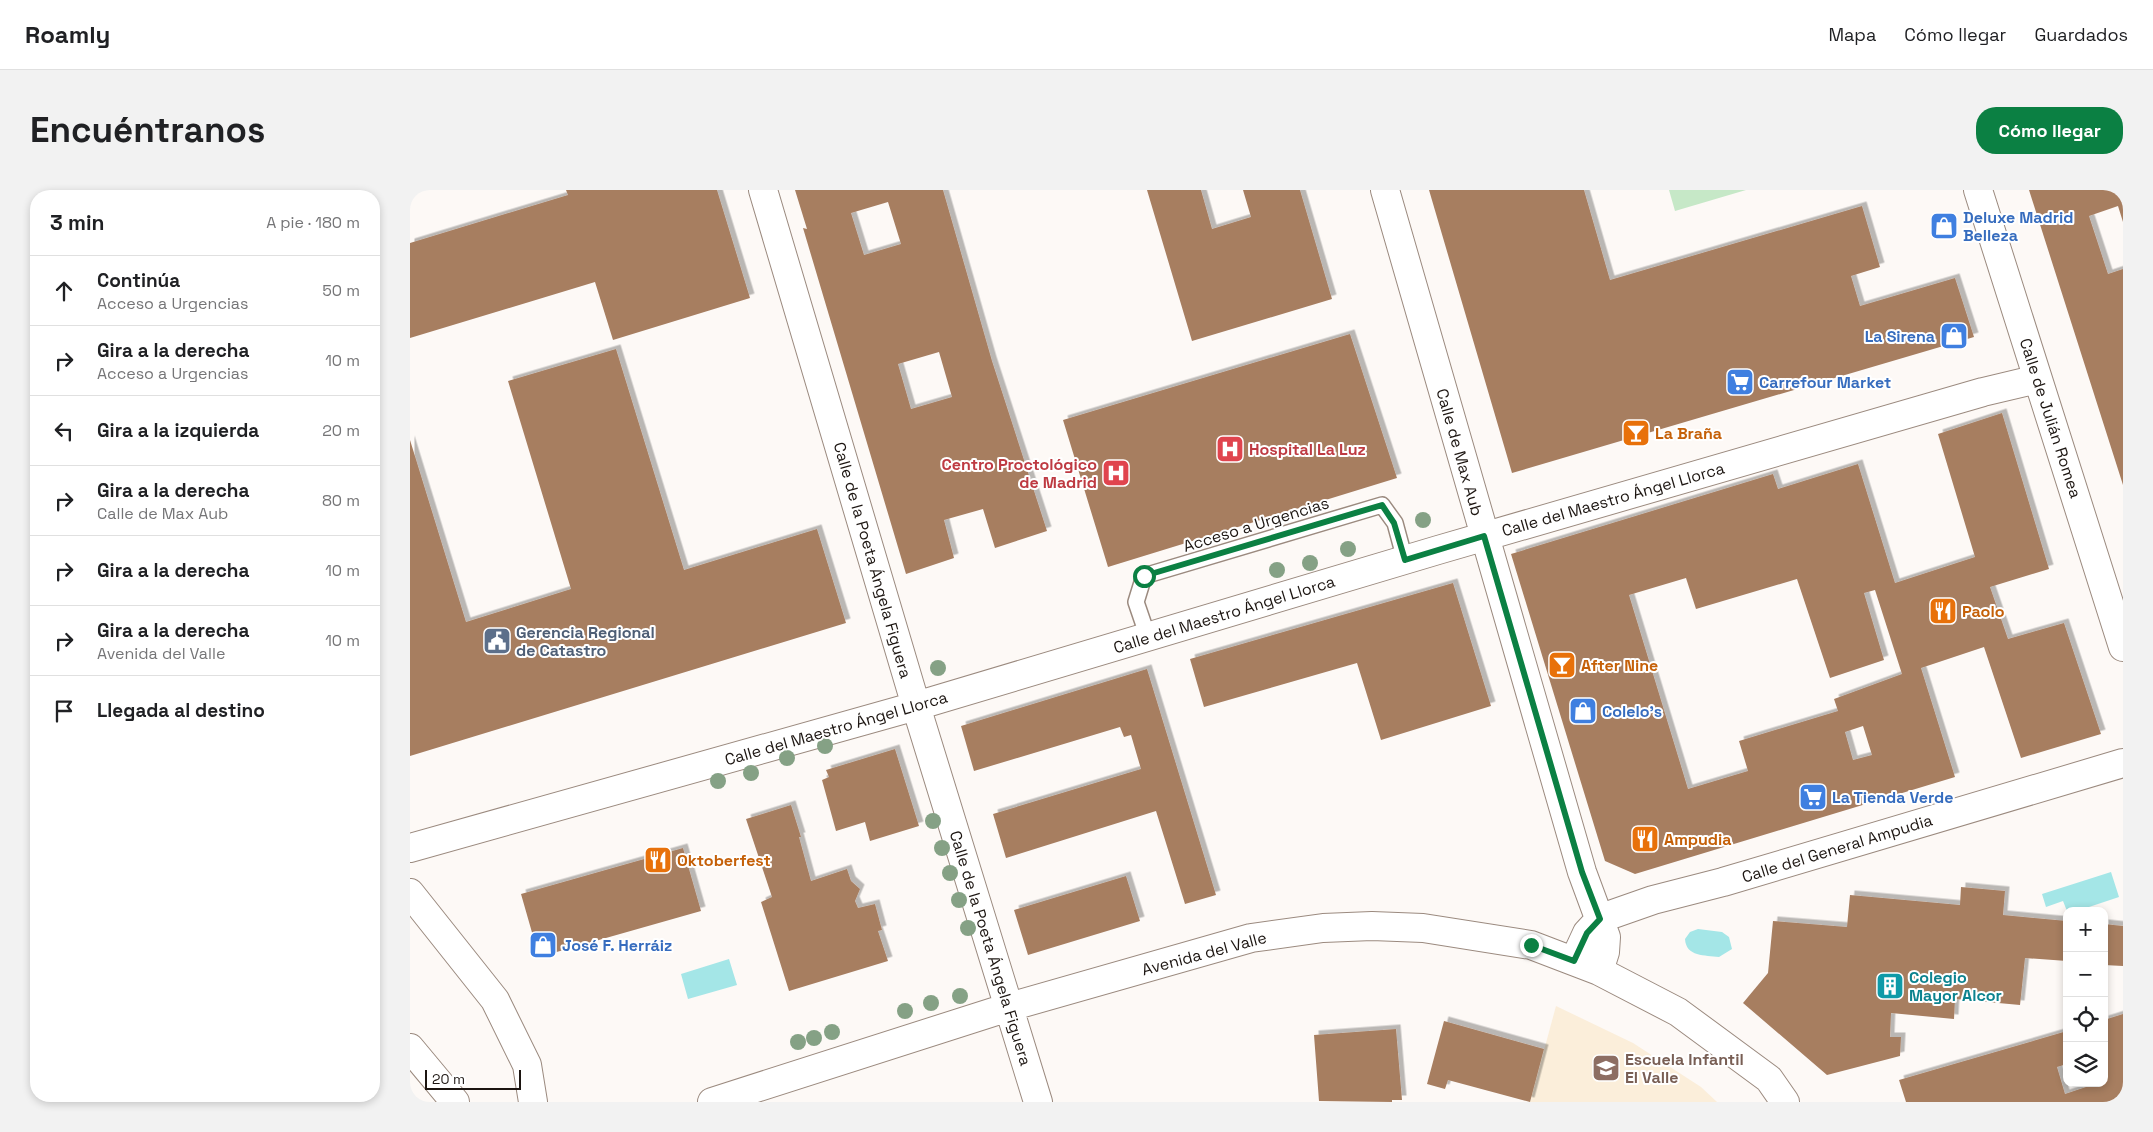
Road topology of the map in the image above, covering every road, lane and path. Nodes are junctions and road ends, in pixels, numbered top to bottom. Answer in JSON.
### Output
{"nodes":[{"id":1,"x":763,"y":190,"type":"edge"},
{"id":2,"x":1385,"y":190,"type":"edge"},
{"id":3,"x":1978,"y":190,"type":"edge"},
{"id":4,"x":2038,"y":379,"type":"junction"},
{"id":5,"x":1484,"y":536,"type":"junction"},
{"id":6,"x":1405,"y":560,"type":"junction"},
{"id":7,"x":1148,"y":636,"type":"junction"},
{"id":8,"x":2123,"y":647,"type":"edge"},
{"id":9,"x":916,"y":706,"type":"junction"},
{"id":10,"x":2123,"y":763,"type":"edge"},
{"id":11,"x":410,"y":848,"type":"edge"},
{"id":12,"x":410,"y":893,"type":"edge"},
{"id":13,"x":1600,"y":919,"type":"junction"},
{"id":14,"x":1574,"y":961,"type":"junction"},
{"id":15,"x":1599,"y":971,"type":"junction"},
{"id":16,"x":1009,"y":1007,"type":"junction"},
{"id":17,"x":410,"y":1048,"type":"edge"},
{"id":18,"x":455,"y":1102,"type":"edge"},
{"id":19,"x":533,"y":1102,"type":"edge"},
{"id":20,"x":712,"y":1102,"type":"edge"},
{"id":21,"x":1038,"y":1102,"type":"edge"},
{"id":22,"x":1785,"y":1102,"type":"edge"}],
"edges":[{"from":1,"to":9,"type":"street","name":"Calle de la Poeta Ángela Figuera"},
{"from":2,"to":5,"type":"street","name":"Calle de Max Aub"},
{"from":3,"to":4,"type":"street","name":"Calle de Julián Romea"},
{"from":4,"to":5,"type":"street","name":"Calle del Maestro Ángel Llorca"},
{"from":4,"to":8,"type":"street","name":"Calle de Julián Romea"},
{"from":5,"to":6,"type":"street","name":"Calle del Maestro Ángel Llorca"},
{"from":5,"to":13,"type":"street","name":"Calle de Max Aub"},
{"from":6,"to":7,"type":"street","name":"Calle del Maestro Ángel Llorca"},
{"from":6,"to":7,"type":"lane","name":"Acceso a Urgencias"},
{"from":7,"to":9,"type":"street","name":"Calle del Maestro Ángel Llorca"},
{"from":9,"to":11,"type":"street","name":"Calle del Maestro Ángel Llorca"},
{"from":9,"to":16,"type":"street","name":"Calle de la Poeta Ángela Figuera"},
{"from":10,"to":13,"type":"street","name":"Calle del General Ampudia"},
{"from":12,"to":19,"type":"street"},
{"from":13,"to":14,"type":"street"},
{"from":13,"to":15,"type":"street","name":"Calle de Max Aub"},
{"from":14,"to":15,"type":"street","name":"Avenida del Valle"},
{"from":14,"to":16,"type":"street","name":"Avenida del Valle"},
{"from":15,"to":22,"type":"street","name":"Avenida del Valle"},
{"from":16,"to":20,"type":"street","name":"Avenida del Valle"},
{"from":16,"to":21,"type":"street","name":"Calle de la Poeta Ángela Figuera"},
{"from":17,"to":18,"type":"street"}]}
